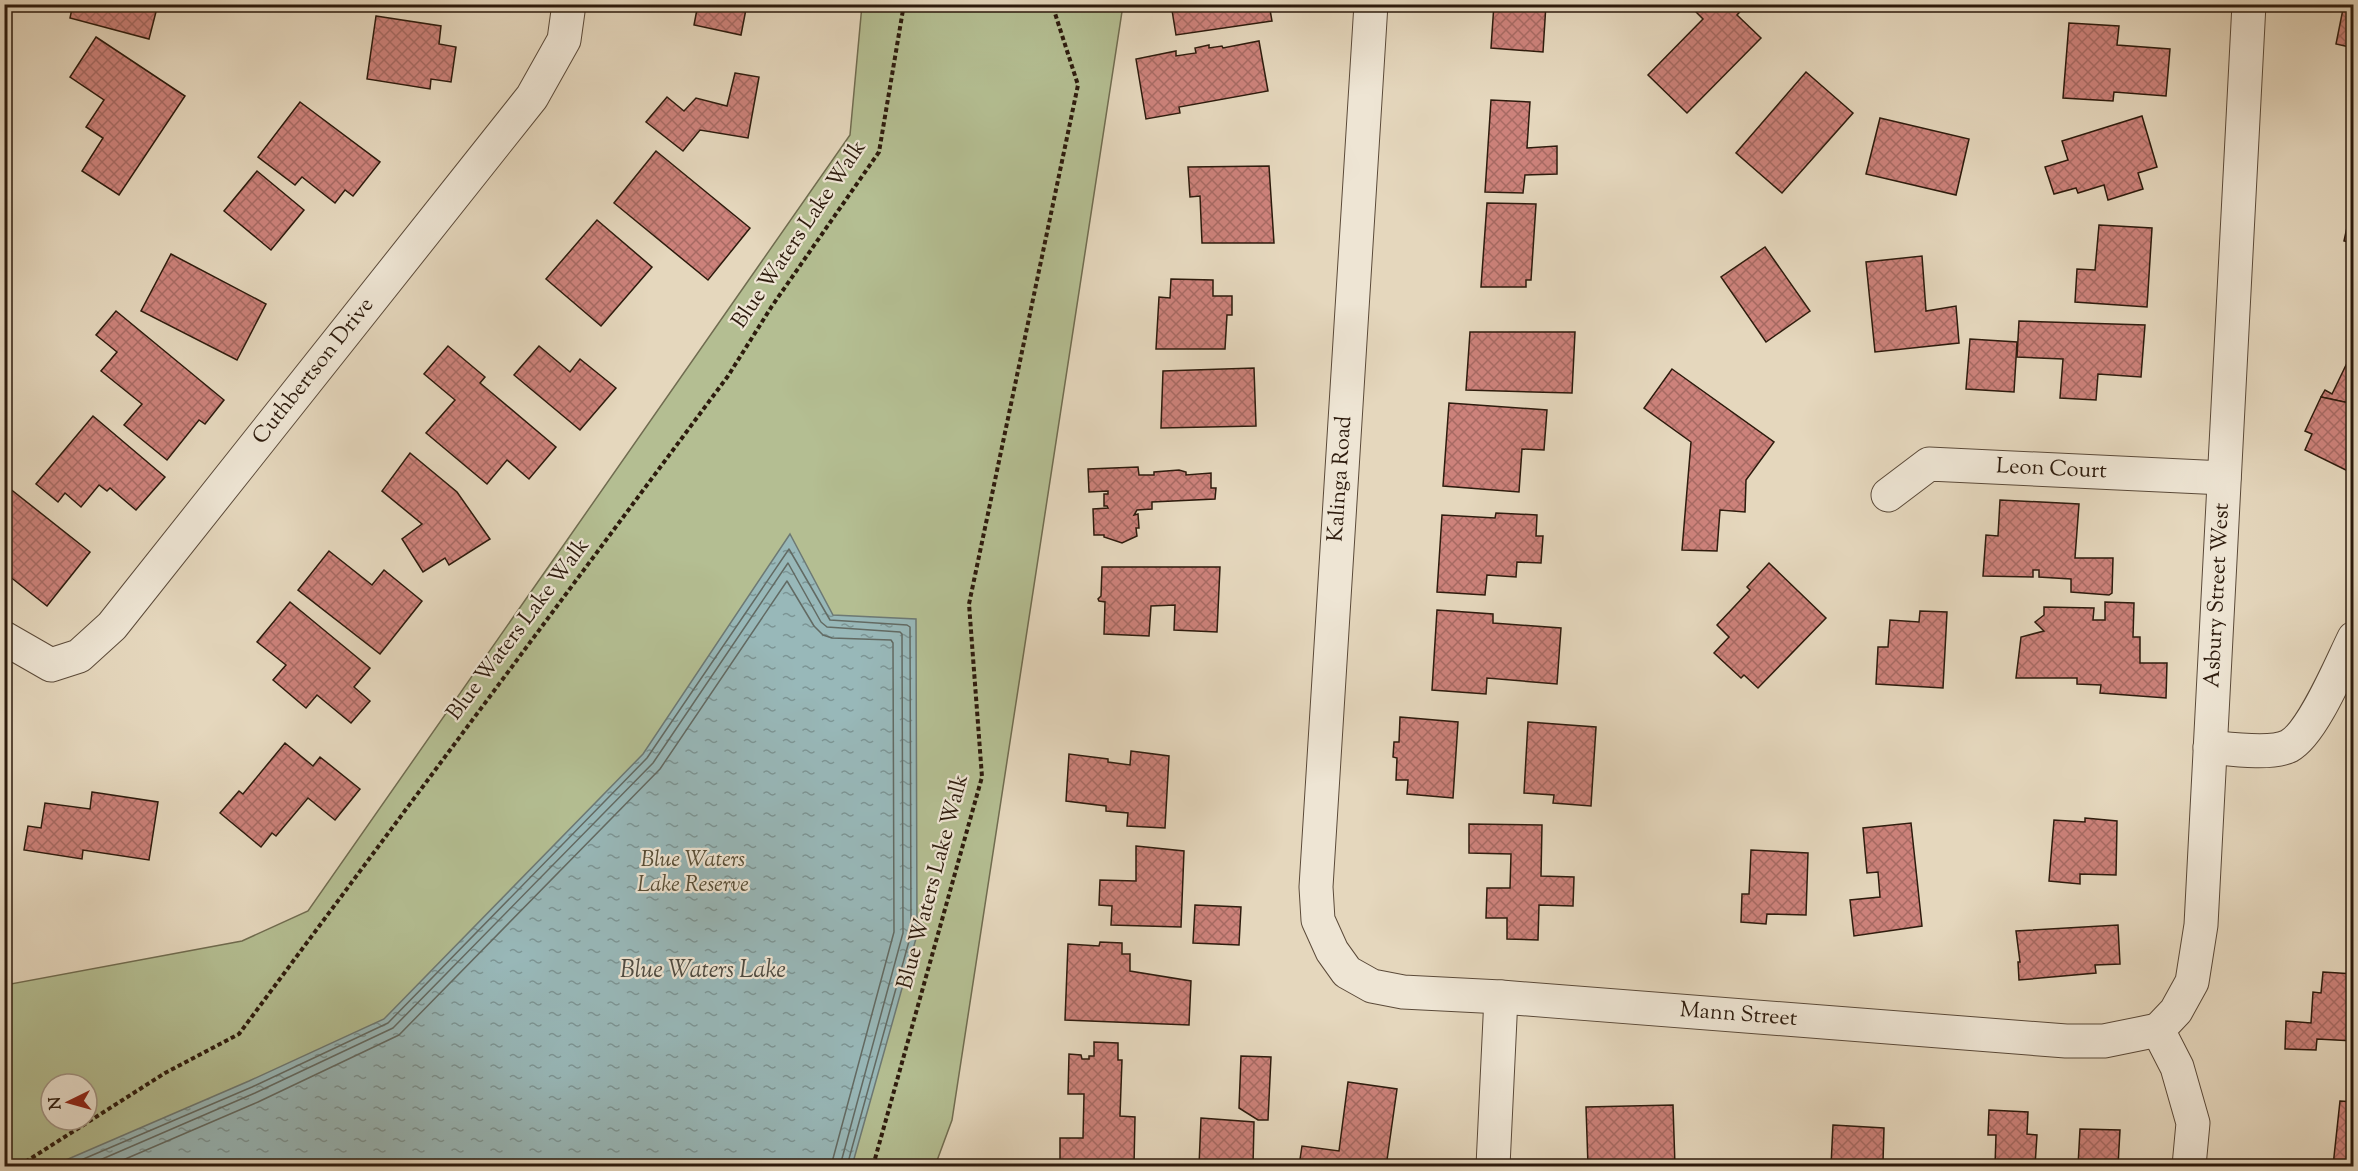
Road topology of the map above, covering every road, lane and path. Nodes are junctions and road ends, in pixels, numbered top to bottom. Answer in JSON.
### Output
{"nodes":[{"id":1,"x":569,"y":4,"type":"edge"},
{"id":2,"x":904,"y":4,"type":"edge"},
{"id":3,"x":1052,"y":4,"type":"edge"},
{"id":4,"x":1371,"y":4,"type":"edge"},
{"id":5,"x":2248,"y":4,"type":"edge"},
{"id":6,"x":2224,"y":478,"type":"junction"},
{"id":7,"x":1888,"y":495,"type":"dead end"},
{"id":8,"x":4,"y":638,"type":"edge"},
{"id":9,"x":2354,"y":638,"type":"edge"},
{"id":10,"x":2210,"y":747,"type":"junction"},
{"id":11,"x":1332,"y":951,"type":"joint"},
{"id":12,"x":1501,"y":997,"type":"junction"},
{"id":13,"x":2158,"y":1030,"type":"junction"},
{"id":14,"x":19,"y":1167,"type":"edge"},
{"id":15,"x":873,"y":1167,"type":"edge"},
{"id":16,"x":1493,"y":1167,"type":"edge"},
{"id":17,"x":2189,"y":1167,"type":"edge"}],
"edges":[{"from":1,"to":8,"type":"street","name":"Cuthbertson Drive"},
{"from":2,"to":14,"type":"path","name":"Blue Waters Lake Walk"},
{"from":3,"to":15,"type":"path","name":"Blue Waters Lake Walk"},
{"from":4,"to":11,"type":"street","name":"Kalinga Road"},
{"from":5,"to":6,"type":"street","name":"Asbury Street West"},
{"from":6,"to":7,"type":"street","name":"Leon Court"},
{"from":6,"to":10,"type":"street","name":"Asbury Street West"},
{"from":9,"to":10,"type":"street"},
{"from":10,"to":13,"type":"street","name":"Asbury Street West"},
{"from":11,"to":12,"type":"street","name":"Mann Street"},
{"from":12,"to":13,"type":"street","name":"Mann Street"},
{"from":12,"to":16,"type":"street"},
{"from":13,"to":17,"type":"street"}]}
